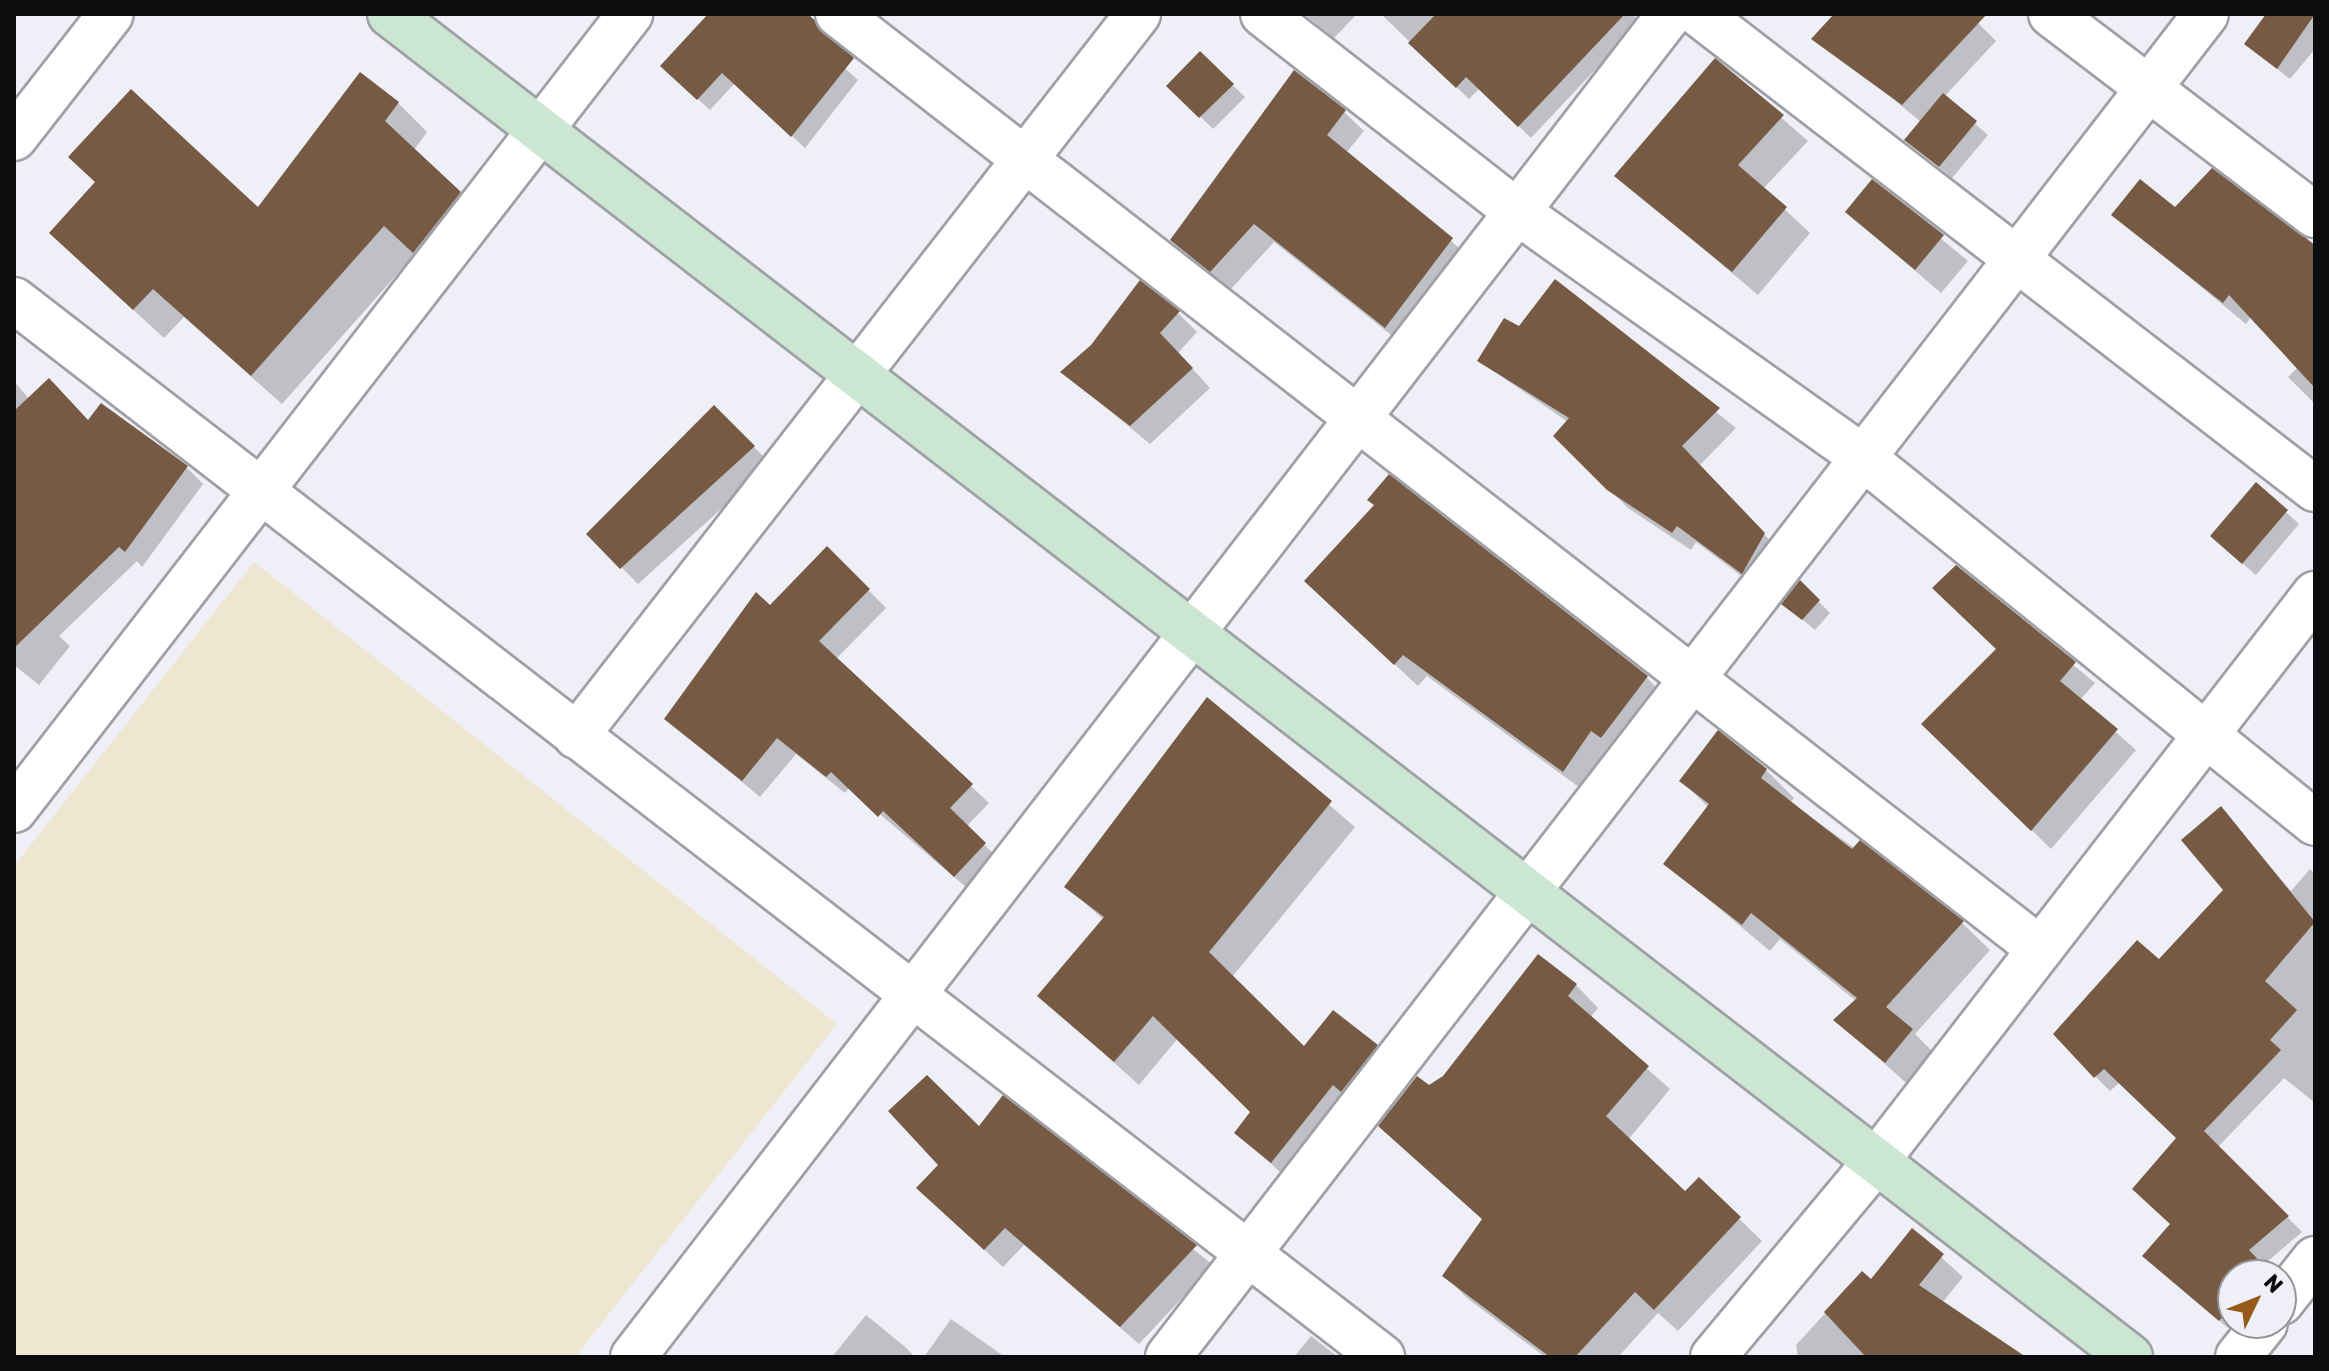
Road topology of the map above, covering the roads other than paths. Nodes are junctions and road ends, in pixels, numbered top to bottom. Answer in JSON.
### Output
{"nodes":[{"id":1,"x":111,"y":14,"type":"edge"},
{"id":2,"x":390,"y":14,"type":"edge"},
{"id":3,"x":630,"y":14,"type":"edge"},
{"id":4,"x":838,"y":14,"type":"edge"},
{"id":5,"x":1138,"y":14,"type":"edge"},
{"id":6,"x":1263,"y":14,"type":"edge"},
{"id":7,"x":1670,"y":14,"type":"edge"},
{"id":8,"x":1699,"y":14,"type":"edge"},
{"id":9,"x":2051,"y":14,"type":"edge"},
{"id":10,"x":2206,"y":14,"type":"edge"},
{"id":11,"x":2148,"y":89,"type":"junction"},
{"id":12,"x":540,"y":130,"type":"junction"},
{"id":13,"x":14,"y":138,"type":"edge"},
{"id":14,"x":1024,"y":158,"type":"junction"},
{"id":15,"x":1519,"y":213,"type":"junction"},
{"id":16,"x":2315,"y":215,"type":"edge"},
{"id":17,"x":2017,"y":262,"type":"junction"},
{"id":18,"x":14,"y":300,"type":"edge"},
{"id":19,"x":857,"y":374,"type":"junction"},
{"id":20,"x":1357,"y":417,"type":"junction"},
{"id":21,"x":1866,"y":460,"type":"junction"},
{"id":22,"x":2315,"y":489,"type":"edge"},
{"id":23,"x":261,"y":492,"type":"junction"},
{"id":24,"x":2315,"y":594,"type":"edge"},
{"id":25,"x":1191,"y":631,"type":"junction"},
{"id":26,"x":1692,"y":679,"type":"junction"},
{"id":27,"x":2204,"y":735,"type":"junction"},
{"id":28,"x":576,"y":736,"type":"junction"},
{"id":29,"x":14,"y":810,"type":"edge"},
{"id":30,"x":2315,"y":823,"type":"edge"},
{"id":31,"x":1527,"y":892,"type":"junction"},
{"id":32,"x":2040,"y":949,"type":"junction"},
{"id":33,"x":909,"y":995,"type":"junction"},
{"id":34,"x":1874,"y":1164,"type":"junction"},
{"id":35,"x":1245,"y":1257,"type":"junction"},
{"id":36,"x":2315,"y":1259,"type":"edge"},
{"id":37,"x":2297,"y":1282,"type":"edge"},
{"id":38,"x":2252,"y":1339,"type":"edge"},
{"id":39,"x":633,"y":1357,"type":"edge"},
{"id":40,"x":1168,"y":1357,"type":"edge"},
{"id":41,"x":1382,"y":1357,"type":"edge"},
{"id":42,"x":1713,"y":1357,"type":"edge"},
{"id":43,"x":2130,"y":1357,"type":"edge"},
{"id":44,"x":2238,"y":1357,"type":"edge"}],
"edges":[{"from":1,"to":13,"type":"street"},
{"from":2,"to":12,"type":"street"},
{"from":3,"to":12,"type":"street"},
{"from":4,"to":14,"type":"street"},
{"from":5,"to":14,"type":"street"},
{"from":6,"to":15,"type":"street"},
{"from":7,"to":15,"type":"street"},
{"from":8,"to":17,"type":"street"},
{"from":9,"to":11,"type":"street"},
{"from":10,"to":11,"type":"street"},
{"from":11,"to":16,"type":"street"},
{"from":11,"to":17,"type":"street"},
{"from":12,"to":19,"type":"street"},
{"from":12,"to":23,"type":"street"},
{"from":14,"to":19,"type":"street"},
{"from":14,"to":20,"type":"street"},
{"from":15,"to":20,"type":"street"},
{"from":15,"to":21,"type":"street"},
{"from":17,"to":21,"type":"street"},
{"from":17,"to":22,"type":"street"},
{"from":18,"to":23,"type":"street"},
{"from":19,"to":25,"type":"street"},
{"from":19,"to":28,"type":"street"},
{"from":20,"to":25,"type":"street"},
{"from":20,"to":26,"type":"street"},
{"from":21,"to":26,"type":"street"},
{"from":21,"to":27,"type":"street"},
{"from":23,"to":28,"type":"street"},
{"from":23,"to":29,"type":"street"},
{"from":24,"to":27,"type":"street"},
{"from":25,"to":31,"type":"street"},
{"from":25,"to":33,"type":"street"},
{"from":26,"to":31,"type":"street"},
{"from":26,"to":32,"type":"street"},
{"from":27,"to":30,"type":"street"},
{"from":27,"to":32,"type":"street"},
{"from":28,"to":33,"type":"street"},
{"from":31,"to":34,"type":"street"},
{"from":31,"to":35,"type":"street"},
{"from":32,"to":34,"type":"street"},
{"from":33,"to":35,"type":"street"},
{"from":33,"to":39,"type":"street"},
{"from":34,"to":42,"type":"street"},
{"from":34,"to":43,"type":"street"},
{"from":35,"to":40,"type":"street"},
{"from":35,"to":41,"type":"street"},
{"from":36,"to":37,"type":"street"},
{"from":38,"to":44,"type":"street"}]}
